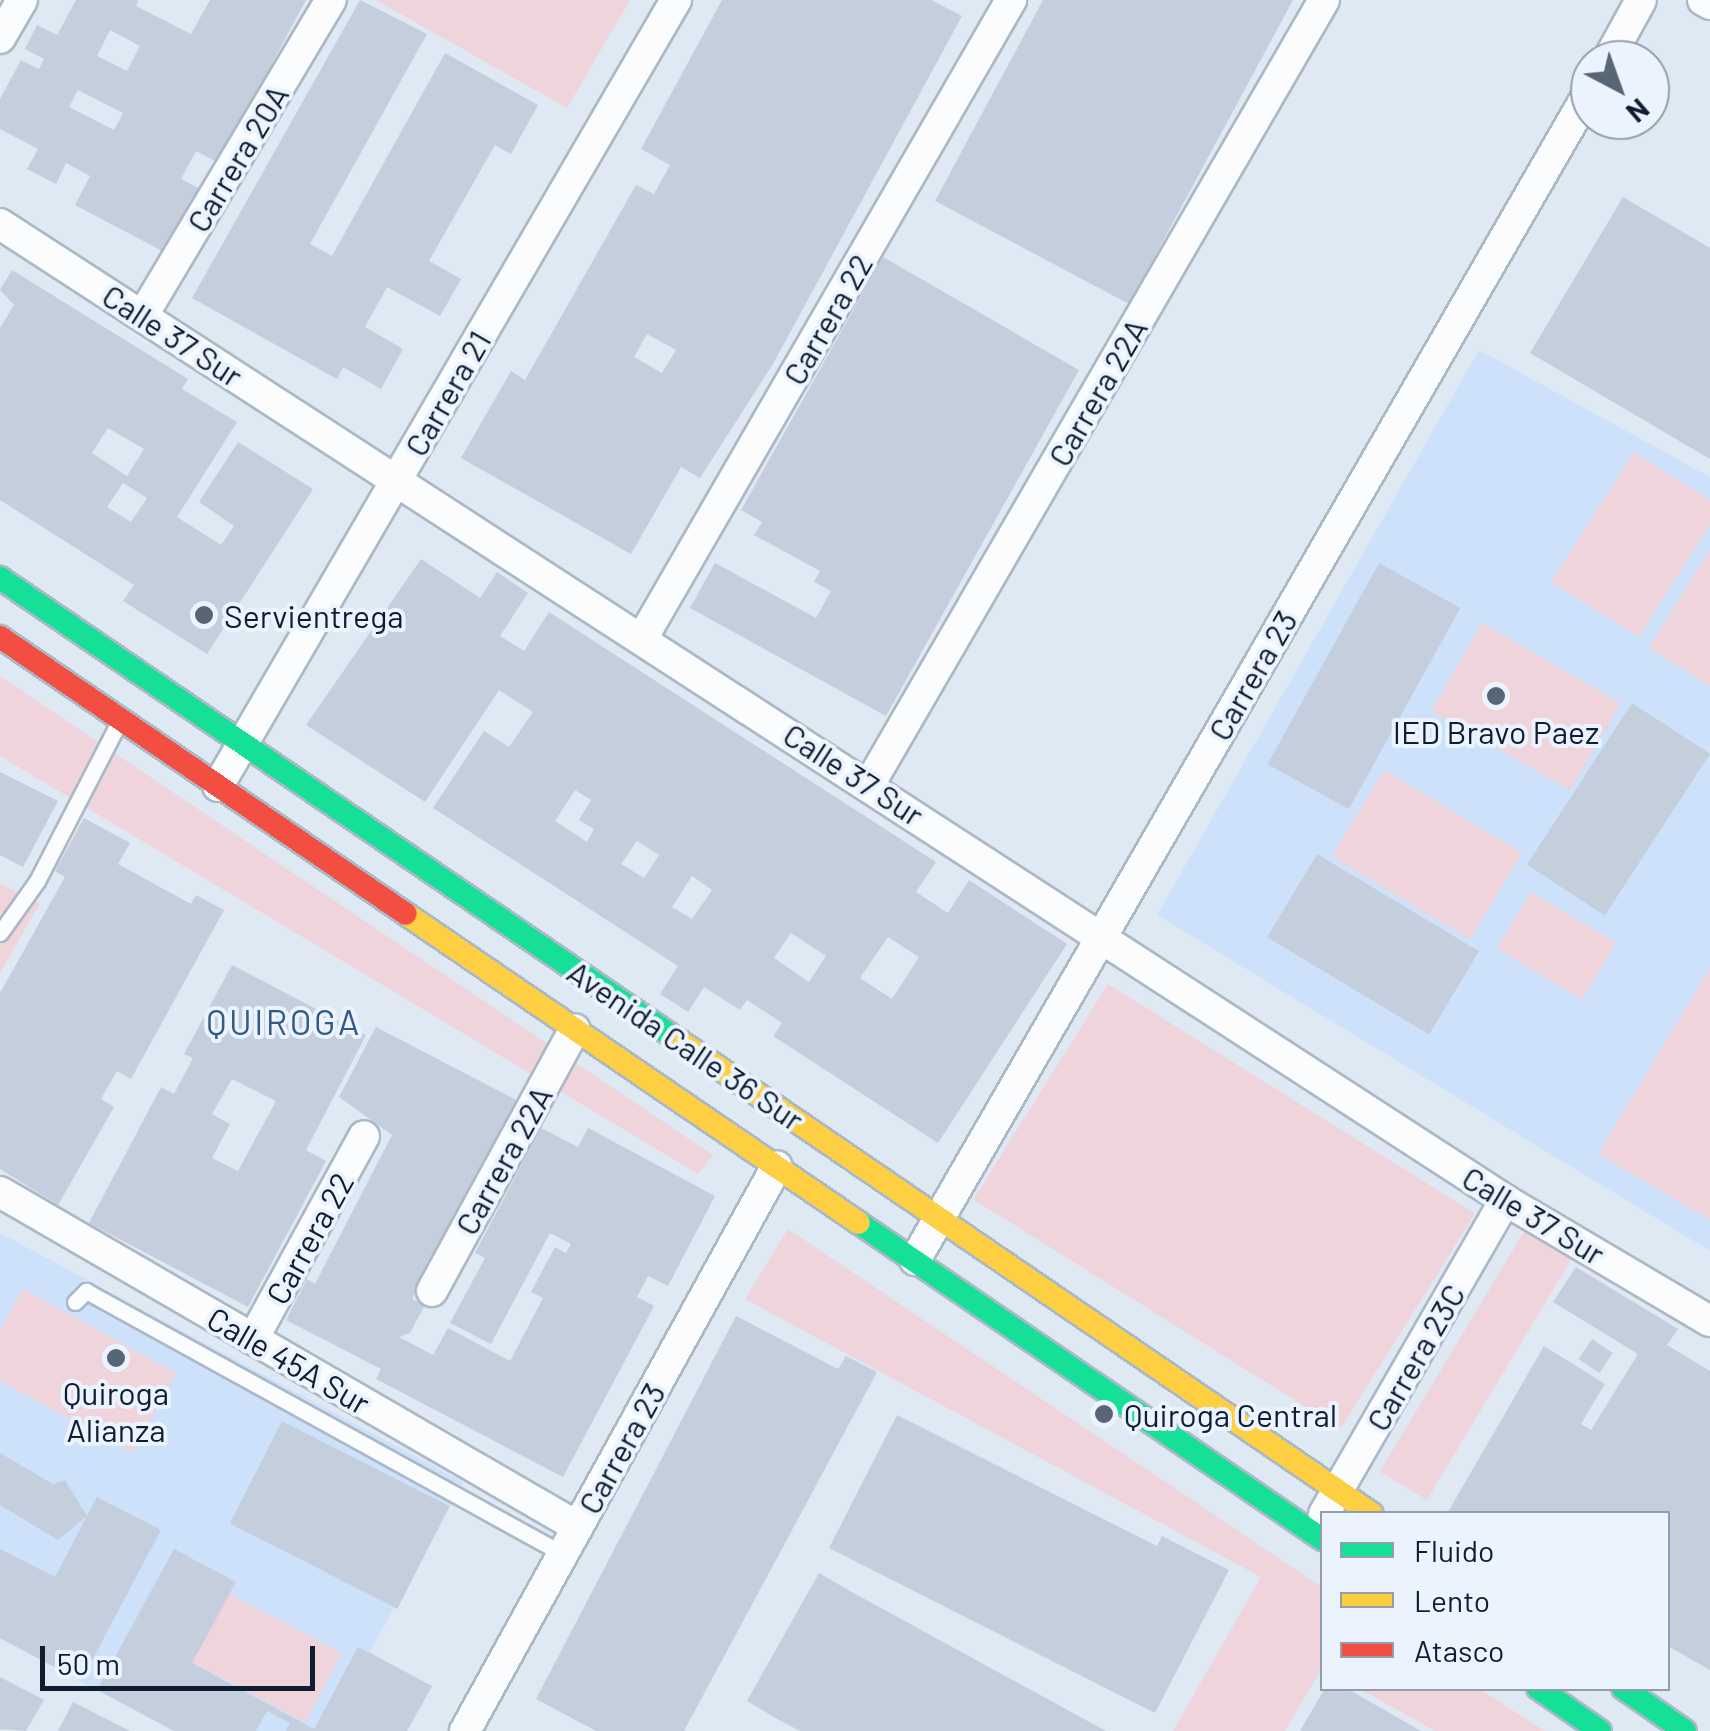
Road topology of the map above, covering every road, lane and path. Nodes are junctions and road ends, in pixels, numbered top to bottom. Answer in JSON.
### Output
{"nodes":[{"id":1,"x":22,"y":0,"type":"edge"},
{"id":2,"x":330,"y":0,"type":"edge"},
{"id":3,"x":676,"y":0,"type":"edge"},
{"id":4,"x":1011,"y":0,"type":"edge"},
{"id":5,"x":1324,"y":0,"type":"edge"},
{"id":6,"x":1641,"y":0,"type":"edge"},
{"id":7,"x":1703,"y":0,"type":"edge"},
{"id":8,"x":1710,"y":4,"type":"edge"},
{"id":9,"x":0,"y":38,"type":"edge"},
{"id":10,"x":1619,"y":40,"type":"edge"},
{"id":11,"x":1570,"y":126,"type":"edge"},
{"id":12,"x":0,"y":224,"type":"edge"},
{"id":13,"x":143,"y":316,"type":"junction"},
{"id":14,"x":398,"y":478,"type":"junction"},
{"id":15,"x":0,"y":578,"type":"edge"},
{"id":16,"x":0,"y":637,"type":"edge"},
{"id":17,"x":643,"y":637,"type":"junction"},
{"id":18,"x":122,"y":716,"type":"junction"},
{"id":19,"x":243,"y":744,"type":"junction"},
{"id":20,"x":870,"y":784,"type":"junction"},
{"id":21,"x":218,"y":786,"type":"junction"},
{"id":22,"x":0,"y":933,"type":"edge"},
{"id":23,"x":1102,"y":936,"type":"junction"},
{"id":24,"x":575,"y":1029,"type":"junction"},
{"id":25,"x":364,"y":1136,"type":"dead end"},
{"id":26,"x":777,"y":1166,"type":"junction"},
{"id":27,"x":0,"y":1192,"type":"edge"},
{"id":28,"x":1504,"y":1200,"type":"junction"},
{"id":29,"x":940,"y":1217,"type":"junction"},
{"id":30,"x":915,"y":1260,"type":"junction"},
{"id":31,"x":432,"y":1290,"type":"dead end"},
{"id":32,"x":75,"y":1302,"type":"dead end"},
{"id":33,"x":1710,"y":1321,"type":"edge"},
{"id":34,"x":253,"y":1339,"type":"junction"},
{"id":35,"x":1328,"y":1511,"type":"edge"},
{"id":36,"x":1320,"y":1515,"type":"edge"},
{"id":37,"x":1320,"y":1515,"type":"edge"},
{"id":38,"x":578,"y":1527,"type":"junction"},
{"id":39,"x":563,"y":1554,"type":"junction"},
{"id":40,"x":1542,"y":1691,"type":"edge"},
{"id":41,"x":1627,"y":1691,"type":"edge"},
{"id":42,"x":465,"y":1731,"type":"edge"},
{"id":43,"x":1600,"y":1731,"type":"edge"},
{"id":44,"x":1684,"y":1731,"type":"edge"}],
"edges":[{"from":1,"to":9,"type":"street"},
{"from":2,"to":13,"type":"street","name":"Carrera 20A"},
{"from":3,"to":14,"type":"street","name":"Carrera 21"},
{"from":4,"to":17,"type":"street","name":"Carrera 22"},
{"from":5,"to":20,"type":"street","name":"Carrera 22A"},
{"from":6,"to":10,"type":"street"},
{"from":7,"to":8,"type":"street"},
{"from":11,"to":23,"type":"street","name":"Carrera 23"},
{"from":12,"to":13,"type":"street","name":"Calle 37 Sur"},
{"from":13,"to":14,"type":"street","name":"Calle 37 Sur"},
{"from":14,"to":17,"type":"street","name":"Calle 37 Sur"},
{"from":14,"to":19,"type":"street","name":"Carrera 21"},
{"from":15,"to":19,"type":"main road","name":"Avenida Calle 36 Sur"},
{"from":16,"to":18,"type":"main road","name":"Avenida Calle 36 Sur"},
{"from":17,"to":20,"type":"street","name":"Calle 37 Sur"},
{"from":18,"to":21,"type":"main road","name":"Avenida Calle 36 Sur"},
{"from":18,"to":22,"type":"lane"},
{"from":19,"to":21,"type":"street","name":"Carrera 21"},
{"from":19,"to":29,"type":"main road","name":"Avenida Calle 36 Sur"},
{"from":20,"to":23,"type":"street","name":"Calle 37 Sur"},
{"from":21,"to":24,"type":"main road","name":"Avenida Calle 36 Sur"},
{"from":23,"to":28,"type":"street","name":"Calle 37 Sur"},
{"from":23,"to":29,"type":"street","name":"Carrera 23"},
{"from":24,"to":26,"type":"main road","name":"Avenida Calle 36 Sur"},
{"from":24,"to":31,"type":"street","name":"Carrera 22A"},
{"from":25,"to":34,"type":"street","name":"Carrera 22"},
{"from":26,"to":30,"type":"main road","name":"Avenida Calle 36 Sur"},
{"from":26,"to":38,"type":"street","name":"Carrera 23"},
{"from":27,"to":34,"type":"street","name":"Calle 45A Sur"},
{"from":28,"to":33,"type":"street","name":"Calle 37 Sur"},
{"from":28,"to":35,"type":"street","name":"Carrera 23C"},
{"from":29,"to":30,"type":"street","name":"Carrera 23"},
{"from":29,"to":36,"type":"main road","name":"Avenida Calle 36 Sur"},
{"from":30,"to":37,"type":"main road","name":"Avenida Calle 36 Sur"},
{"from":32,"to":39,"type":"lane"},
{"from":34,"to":38,"type":"street","name":"Calle 45A Sur"},
{"from":38,"to":39,"type":"street","name":"Carrera 23"},
{"from":39,"to":42,"type":"street","name":"Carrera 23"},
{"from":40,"to":43,"type":"main road"},
{"from":41,"to":44,"type":"main road"}]}
